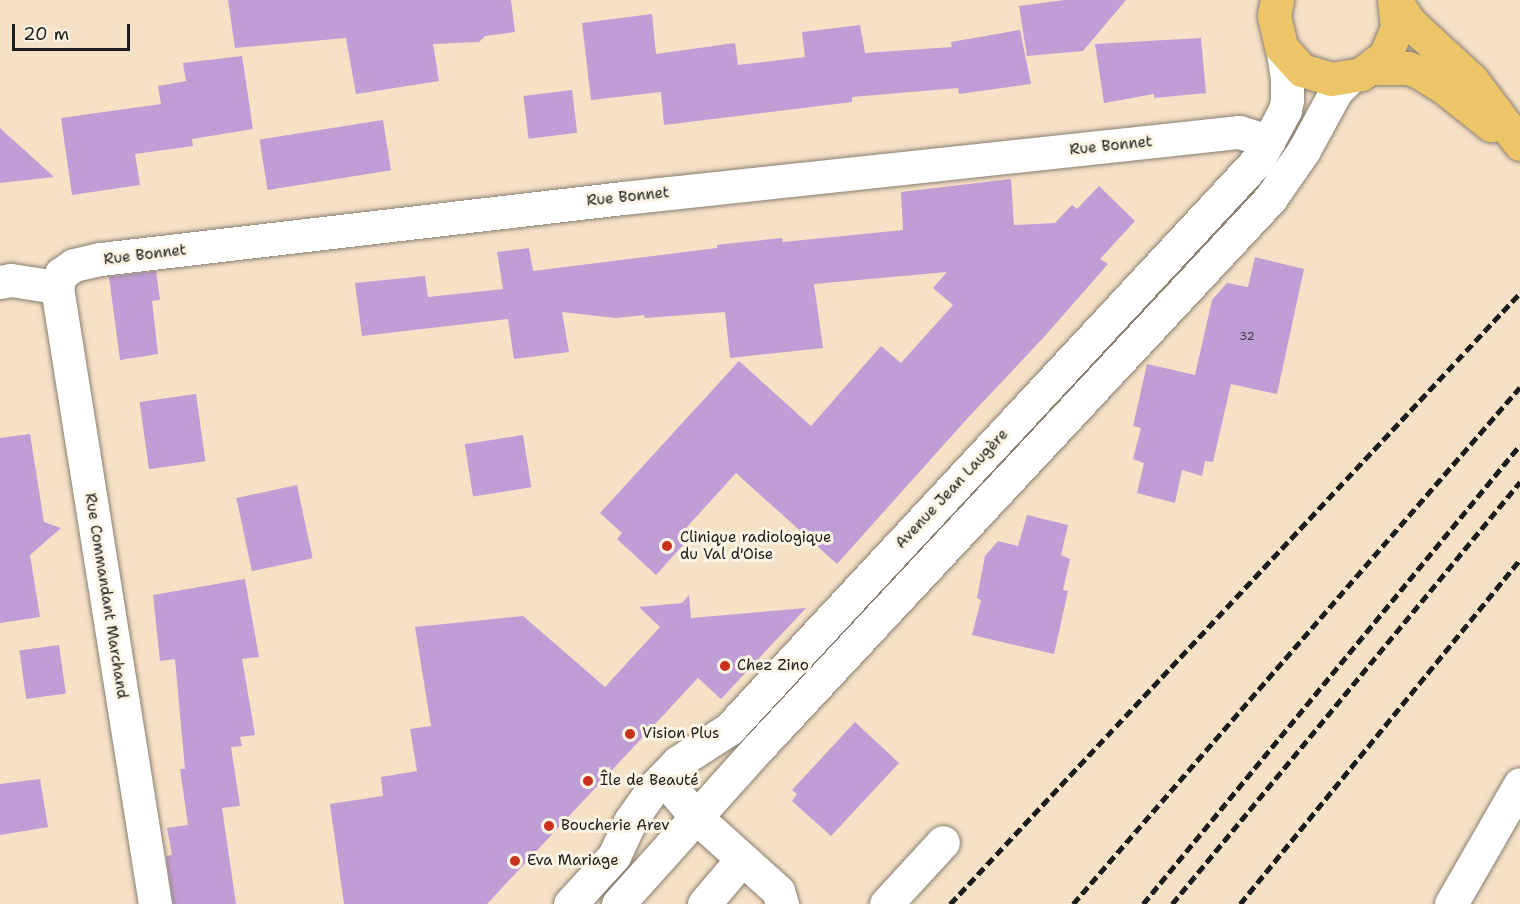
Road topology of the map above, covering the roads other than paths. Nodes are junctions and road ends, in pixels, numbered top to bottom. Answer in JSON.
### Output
{"nodes":[{"id":1,"x":1395,"y":0,"type":"edge"},
{"id":2,"x":1276,"y":17,"type":"edge"},
{"id":3,"x":1360,"y":73,"type":"junction"},
{"id":4,"x":1269,"y":141,"type":"junction"},
{"id":5,"x":1520,"y":146,"type":"edge"},
{"id":6,"x":0,"y":282,"type":"edge"},
{"id":7,"x":57,"y":287,"type":"junction"},
{"id":8,"x":663,"y":778,"type":"junction"},
{"id":9,"x":1520,"y":784,"type":"edge"},
{"id":10,"x":697,"y":818,"type":"junction"},
{"id":11,"x":943,"y":842,"type":"dead end"},
{"id":12,"x":742,"y":859,"type":"junction"},
{"id":13,"x":155,"y":904,"type":"edge"},
{"id":14,"x":570,"y":904,"type":"edge"},
{"id":15,"x":618,"y":904,"type":"edge"},
{"id":16,"x":704,"y":904,"type":"edge"},
{"id":17,"x":782,"y":904,"type":"edge"},
{"id":18,"x":886,"y":904,"type":"edge"},
{"id":19,"x":1451,"y":904,"type":"edge"}],
"edges":[{"from":1,"to":3,"type":"main road"},
{"from":1,"to":5,"type":"main road"},
{"from":2,"to":3,"type":"main road"},
{"from":2,"to":4,"type":"street","name":"Avenue Jean Laugère"},
{"from":3,"to":5,"type":"main road"},
{"from":3,"to":10,"type":"street"},
{"from":4,"to":7,"type":"street","name":"Rue Bonnet"},
{"from":4,"to":8,"type":"street","name":"Avenue Jean Laugère"},
{"from":6,"to":7,"type":"street"},
{"from":7,"to":13,"type":"street","name":"Rue Commandant Marchand"},
{"from":8,"to":10,"type":"street"},
{"from":8,"to":14,"type":"street","name":"Avenue Jean Laugère"},
{"from":9,"to":19,"type":"street"},
{"from":10,"to":12,"type":"street"},
{"from":10,"to":15,"type":"street"},
{"from":11,"to":18,"type":"street"},
{"from":12,"to":16,"type":"street"},
{"from":12,"to":17,"type":"street"}]}
